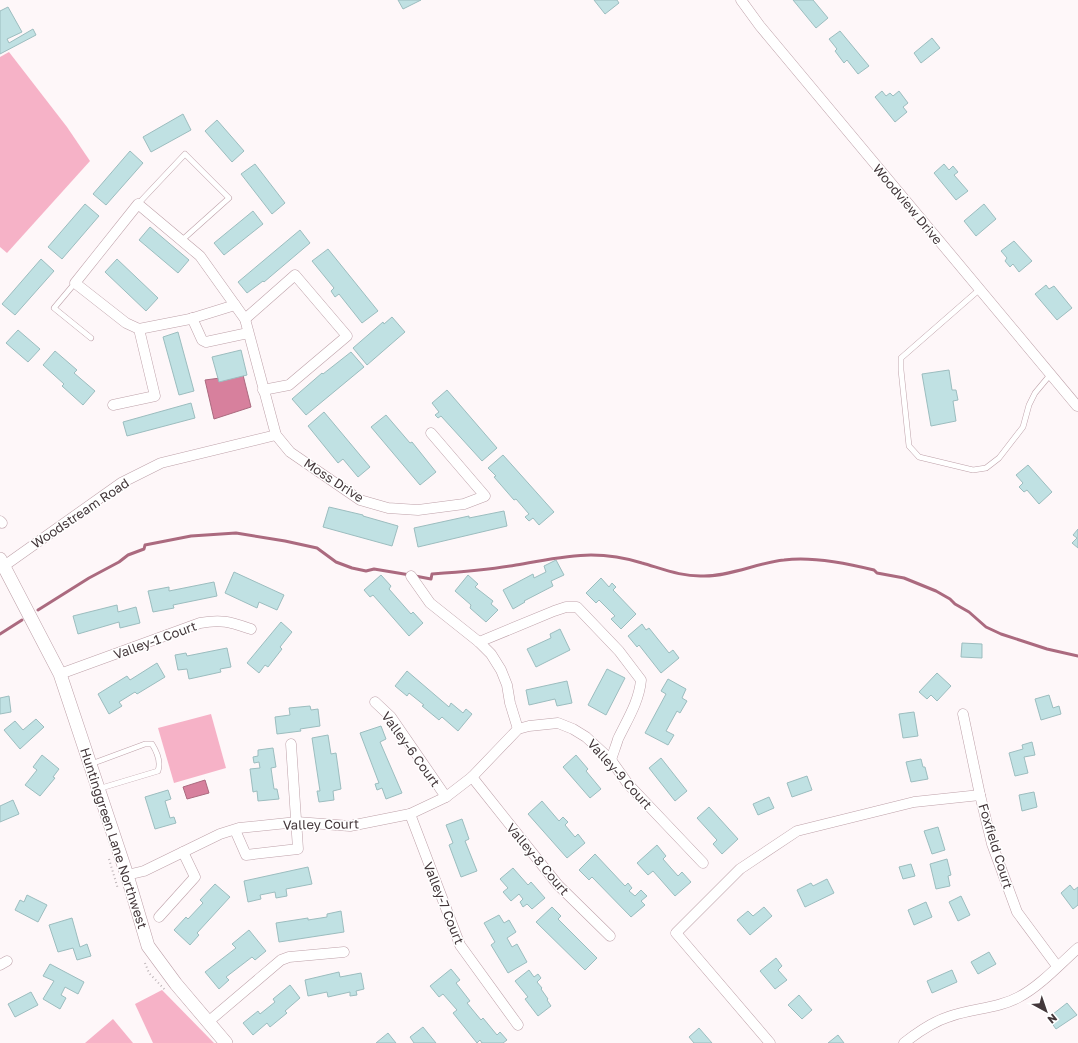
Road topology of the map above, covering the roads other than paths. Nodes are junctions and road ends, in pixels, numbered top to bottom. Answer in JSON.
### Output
{"nodes":[{"id":1,"x":741,"y":0,"type":"edge"},
{"id":2,"x":138,"y":204,"type":"junction"},
{"id":3,"x":181,"y":241,"type":"junction"},
{"id":4,"x":75,"y":283,"type":"junction"},
{"id":5,"x":980,"y":290,"type":"junction"},
{"id":6,"x":235,"y":305,"type":"junction"},
{"id":7,"x":192,"y":318,"type":"junction"},
{"id":8,"x":245,"y":319,"type":"junction"},
{"id":9,"x":139,"y":329,"type":"junction"},
{"id":10,"x":248,"y":333,"type":"junction"},
{"id":11,"x":91,"y":338,"type":"dead end"},
{"id":12,"x":1050,"y":375,"type":"junction"},
{"id":13,"x":263,"y":390,"type":"junction"},
{"id":14,"x":113,"y":405,"type":"dead end"},
{"id":15,"x":1078,"y":407,"type":"edge"},
{"id":16,"x":430,"y":433,"type":"dead end"},
{"id":17,"x":276,"y":435,"type":"junction"},
{"id":18,"x":2,"y":562,"type":"edge"},
{"id":19,"x":411,"y":576,"type":"dead end"},
{"id":20,"x":251,"y":629,"type":"dead end"},
{"id":21,"x":480,"y":642,"type":"junction"},
{"id":22,"x":60,"y":674,"type":"junction"},
{"id":23,"x":375,"y":702,"type":"dead end"},
{"id":24,"x":963,"y":714,"type":"dead end"},
{"id":25,"x":518,"y":730,"type":"junction"},
{"id":26,"x":291,"y":744,"type":"dead end"},
{"id":27,"x":611,"y":760,"type":"junction"},
{"id":28,"x":90,"y":764,"type":"junction"},
{"id":29,"x":472,"y":777,"type":"junction"},
{"id":30,"x":98,"y":789,"type":"junction"},
{"id":31,"x":980,"y":795,"type":"junction"},
{"id":32,"x":446,"y":797,"type":"junction"},
{"id":33,"x":410,"y":814,"type":"junction"},
{"id":34,"x":297,"y":822,"type":"junction"},
{"id":35,"x":235,"y":830,"type":"junction"},
{"id":36,"x":183,"y":852,"type":"junction"},
{"id":37,"x":703,"y":863,"type":"dead end"},
{"id":38,"x":127,"y":875,"type":"junction"},
{"id":39,"x":159,"y":917,"type":"dead end"},
{"id":40,"x":610,"y":936,"type":"dead end"},
{"id":41,"x":1078,"y":948,"type":"edge"},
{"id":42,"x":344,"y":952,"type":"dead end"},
{"id":43,"x":1057,"y":966,"type":"junction"},
{"id":44,"x":208,"y":1022,"type":"junction"},
{"id":45,"x":518,"y":1025,"type":"dead end"},
{"id":46,"x":226,"y":1043,"type":"edge"},
{"id":47,"x":770,"y":1043,"type":"edge"},
{"id":48,"x":904,"y":1043,"type":"edge"}],
"edges":[{"from":1,"to":5,"type":"street","name":"Woodview Drive"},
{"from":2,"to":3,"type":"street"},
{"from":2,"to":3,"type":"lane"},
{"from":2,"to":4,"type":"street"},
{"from":3,"to":6,"type":"street"},
{"from":4,"to":9,"type":"street"},
{"from":4,"to":11,"type":"lane"},
{"from":5,"to":12,"type":"street","name":"Woodview Drive"},
{"from":5,"to":12,"type":"lane"},
{"from":6,"to":7,"type":"street"},
{"from":6,"to":8,"type":"street"},
{"from":7,"to":9,"type":"street"},
{"from":7,"to":10,"type":"street"},
{"from":8,"to":10,"type":"street"},
{"from":8,"to":13,"type":"street"},
{"from":9,"to":14,"type":"street"},
{"from":10,"to":13,"type":"street"},
{"from":12,"to":15,"type":"street","name":"Woodview Drive"},
{"from":13,"to":17,"type":"street"},
{"from":16,"to":17,"type":"street","name":"Moss Drive"},
{"from":17,"to":18,"type":"street","name":"Woodstream Road"},
{"from":18,"to":22,"type":"street","name":"Huntinggreen Lane Northwest"},
{"from":19,"to":21,"type":"street"},
{"from":20,"to":22,"type":"street","name":"Valley-1 Court"},
{"from":21,"to":25,"type":"street"},
{"from":21,"to":27,"type":"street"},
{"from":22,"to":28,"type":"street","name":"Huntinggreen Lane Northwest"},
{"from":23,"to":32,"type":"street","name":"Valley-6 Court"},
{"from":24,"to":31,"type":"street","name":"Foxfield Court"},
{"from":25,"to":27,"type":"street","name":"Valley-9 Court"},
{"from":25,"to":29,"type":"street","name":"Valley Court"},
{"from":26,"to":34,"type":"street"},
{"from":27,"to":37,"type":"street","name":"Valley-9 Court"},
{"from":28,"to":30,"type":"street","name":"Huntinggreen Lane Northwest"},
{"from":28,"to":30,"type":"lane"},
{"from":29,"to":32,"type":"street","name":"Valley Court"},
{"from":29,"to":40,"type":"street","name":"Valley-8 Court"},
{"from":30,"to":38,"type":"street","name":"Huntinggreen Lane Northwest"},
{"from":31,"to":43,"type":"street","name":"Foxfield Court"},
{"from":31,"to":47,"type":"street"},
{"from":32,"to":33,"type":"street","name":"Valley Court"},
{"from":33,"to":34,"type":"street","name":"Valley Court"},
{"from":33,"to":45,"type":"street","name":"Valley-7 Court"},
{"from":34,"to":35,"type":"street","name":"Valley Court"},
{"from":34,"to":35,"type":"street"},
{"from":35,"to":36,"type":"street","name":"Valley Court"},
{"from":36,"to":38,"type":"street","name":"Valley Court"},
{"from":36,"to":39,"type":"street"},
{"from":38,"to":44,"type":"street","name":"Huntinggreen Lane Northwest"},
{"from":41,"to":43,"type":"street"},
{"from":42,"to":44,"type":"street"},
{"from":43,"to":48,"type":"street"},
{"from":44,"to":46,"type":"street","name":"Huntinggreen Lane Northwest"}]}
